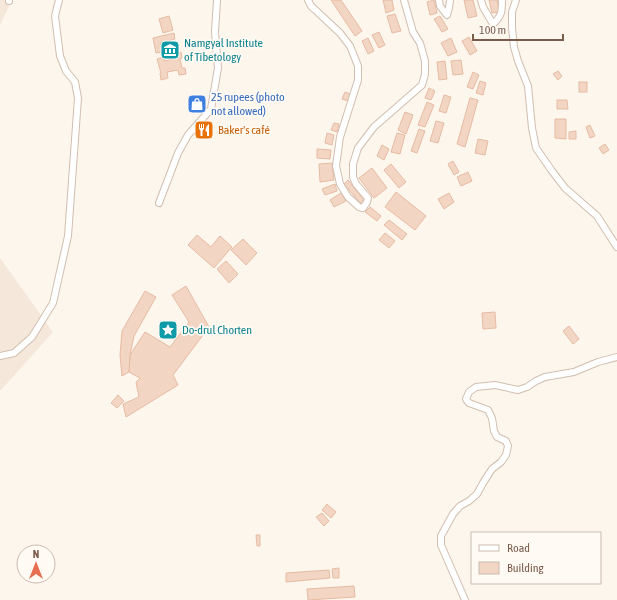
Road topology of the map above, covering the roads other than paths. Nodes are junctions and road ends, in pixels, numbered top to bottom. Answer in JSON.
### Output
{"nodes":[{"id":1,"x":59,"y":0,"type":"edge"},
{"id":2,"x":217,"y":0,"type":"edge"},
{"id":3,"x":308,"y":0,"type":"edge"},
{"id":4,"x":404,"y":0,"type":"edge"},
{"id":5,"x":439,"y":0,"type":"edge"},
{"id":6,"x":450,"y":0,"type":"edge"},
{"id":7,"x":481,"y":0,"type":"edge"},
{"id":8,"x":502,"y":0,"type":"edge"},
{"id":9,"x":516,"y":0,"type":"edge"},
{"id":10,"x":159,"y":203,"type":"dead end"},
{"id":11,"x":617,"y":247,"type":"edge"},
{"id":12,"x":0,"y":356,"type":"edge"},
{"id":13,"x":617,"y":357,"type":"edge"},
{"id":14,"x":465,"y":600,"type":"edge"}],
"edges":[{"from":1,"to":12,"type":"street"},
{"from":2,"to":10,"type":"street"},
{"from":3,"to":4,"type":"street"},
{"from":5,"to":6,"type":"street"},
{"from":7,"to":8,"type":"street"},
{"from":9,"to":11,"type":"street"},
{"from":13,"to":14,"type":"street"}]}
